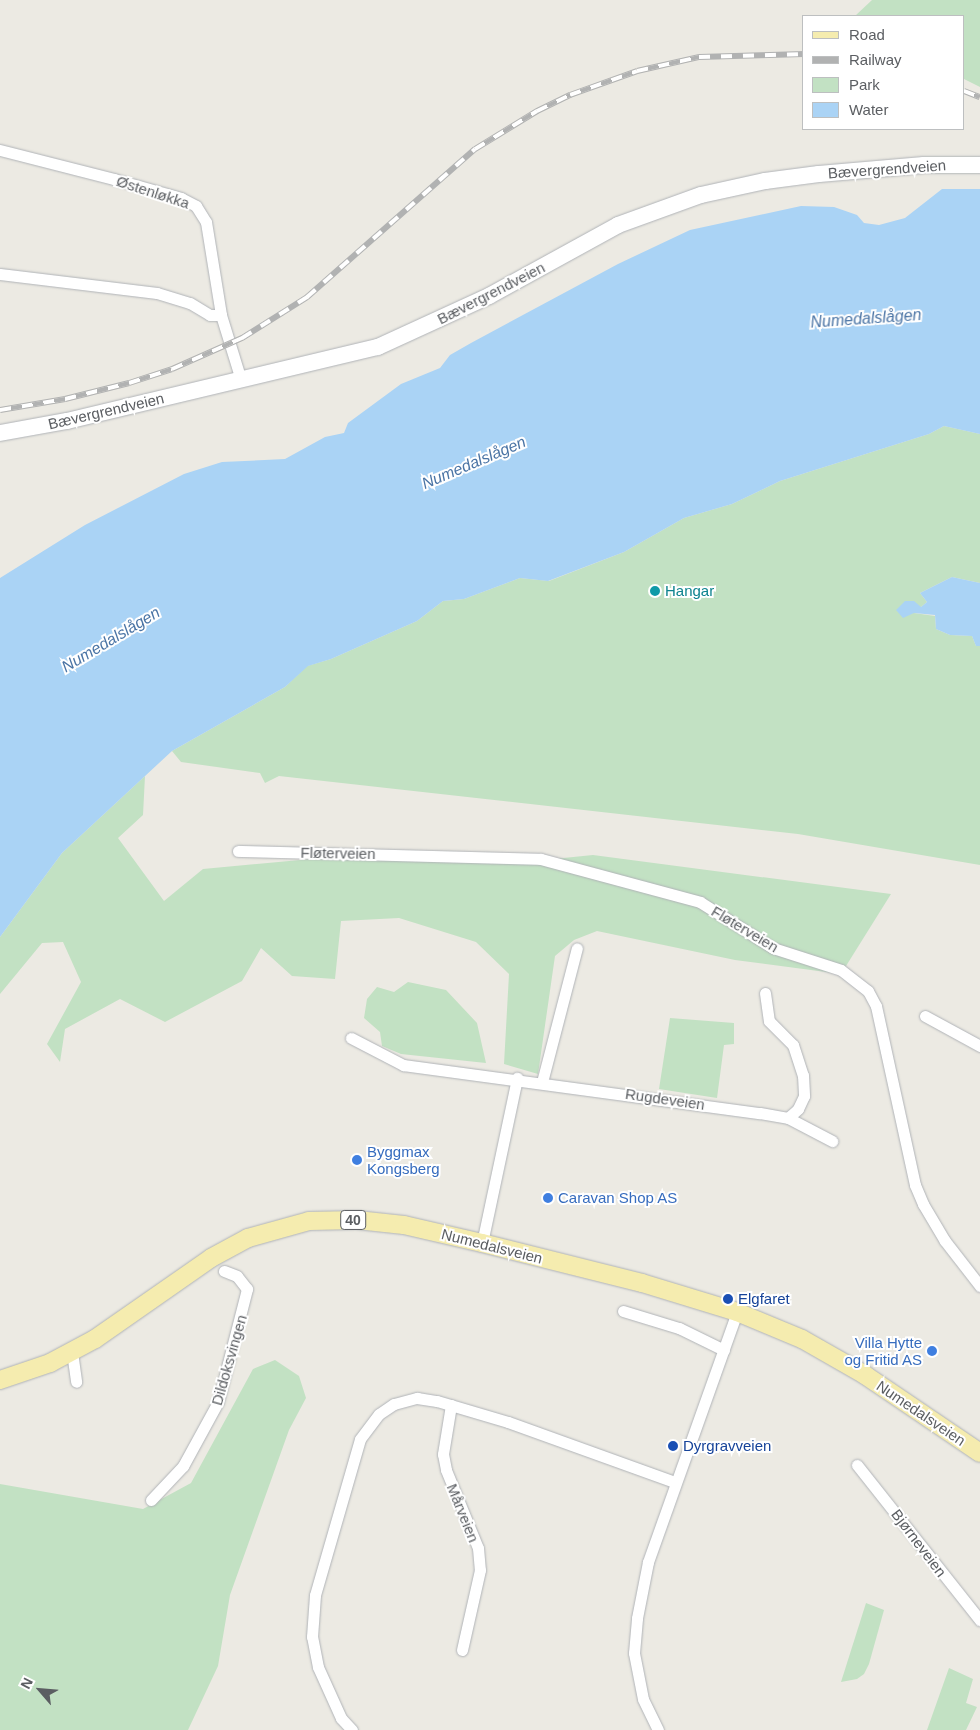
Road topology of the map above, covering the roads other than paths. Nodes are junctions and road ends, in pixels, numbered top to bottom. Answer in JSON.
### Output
{"nodes":[{"id":1,"x":0,"y":150,"type":"edge"},
{"id":2,"x":980,"y":165,"type":"edge"},
{"id":3,"x":0,"y":274,"type":"edge"},
{"id":4,"x":221,"y":315,"type":"junction"},
{"id":5,"x":241,"y":380,"type":"junction"},
{"id":6,"x":0,"y":433,"type":"edge"},
{"id":7,"x":238,"y":851,"type":"dead end"},
{"id":8,"x":577,"y":948,"type":"dead end"},
{"id":9,"x":765,"y":993,"type":"dead end"},
{"id":10,"x":925,"y":1016,"type":"dead end"},
{"id":11,"x":351,"y":1038,"type":"dead end"},
{"id":12,"x":980,"y":1046,"type":"edge"},
{"id":13,"x":517,"y":1078,"type":"junction"},
{"id":14,"x":542,"y":1082,"type":"junction"},
{"id":15,"x":788,"y":1118,"type":"junction"},
{"id":16,"x":832,"y":1141,"type":"dead end"},
{"id":17,"x":482,"y":1243,"type":"junction"},
{"id":18,"x":224,"y":1271,"type":"dead end"},
{"id":19,"x":980,"y":1286,"type":"edge"},
{"id":20,"x":623,"y":1311,"type":"dead end"},
{"id":21,"x":737,"y":1312,"type":"junction"},
{"id":22,"x":724,"y":1350,"type":"junction"},
{"id":23,"x":72,"y":1352,"type":"junction"},
{"id":24,"x":0,"y":1380,"type":"edge"},
{"id":25,"x":76,"y":1382,"type":"dead end"},
{"id":26,"x":451,"y":1405,"type":"junction"},
{"id":27,"x":980,"y":1453,"type":"edge"},
{"id":28,"x":857,"y":1466,"type":"dead end"},
{"id":29,"x":676,"y":1482,"type":"junction"},
{"id":30,"x":151,"y":1500,"type":"dead end"},
{"id":31,"x":980,"y":1620,"type":"edge"},
{"id":32,"x":462,"y":1650,"type":"dead end"},
{"id":33,"x":352,"y":1730,"type":"edge"},
{"id":34,"x":658,"y":1730,"type":"edge"}],
"edges":[{"from":1,"to":4,"type":"street","name":"Østenløkka"},
{"from":2,"to":5,"type":"main road","name":"Bævergrendveien"},
{"from":3,"to":4,"type":"street"},
{"from":4,"to":5,"type":"street","name":"Østenløkka"},
{"from":5,"to":6,"type":"main road","name":"Bævergrendveien"},
{"from":7,"to":19,"type":"street","name":"Fløterveien"},
{"from":8,"to":14,"type":"street"},
{"from":9,"to":15,"type":"street"},
{"from":10,"to":12,"type":"street"},
{"from":11,"to":13,"type":"street","name":"Rugdeveien"},
{"from":13,"to":14,"type":"street","name":"Rugdeveien"},
{"from":13,"to":17,"type":"street"},
{"from":14,"to":15,"type":"street","name":"Rugdeveien"},
{"from":15,"to":16,"type":"street","name":"Rugdeveien"},
{"from":17,"to":21,"type":"main road","name":"Numedalsveien","number":"40"},
{"from":17,"to":23,"type":"main road","name":"Numedalsveien","number":"40"},
{"from":18,"to":30,"type":"street","name":"Dildoksvingen"},
{"from":20,"to":22,"type":"street"},
{"from":21,"to":22,"type":"street"},
{"from":21,"to":27,"type":"main road","name":"Numedalsveien","number":"40"},
{"from":22,"to":29,"type":"street"},
{"from":23,"to":24,"type":"main road","name":"Numedalsveien","number":"40"},
{"from":23,"to":25,"type":"street"},
{"from":26,"to":29,"type":"street"},
{"from":26,"to":32,"type":"street","name":"Mårveien"},
{"from":26,"to":33,"type":"street"},
{"from":28,"to":31,"type":"street","name":"Bjørneveien"},
{"from":29,"to":34,"type":"street"}]}
